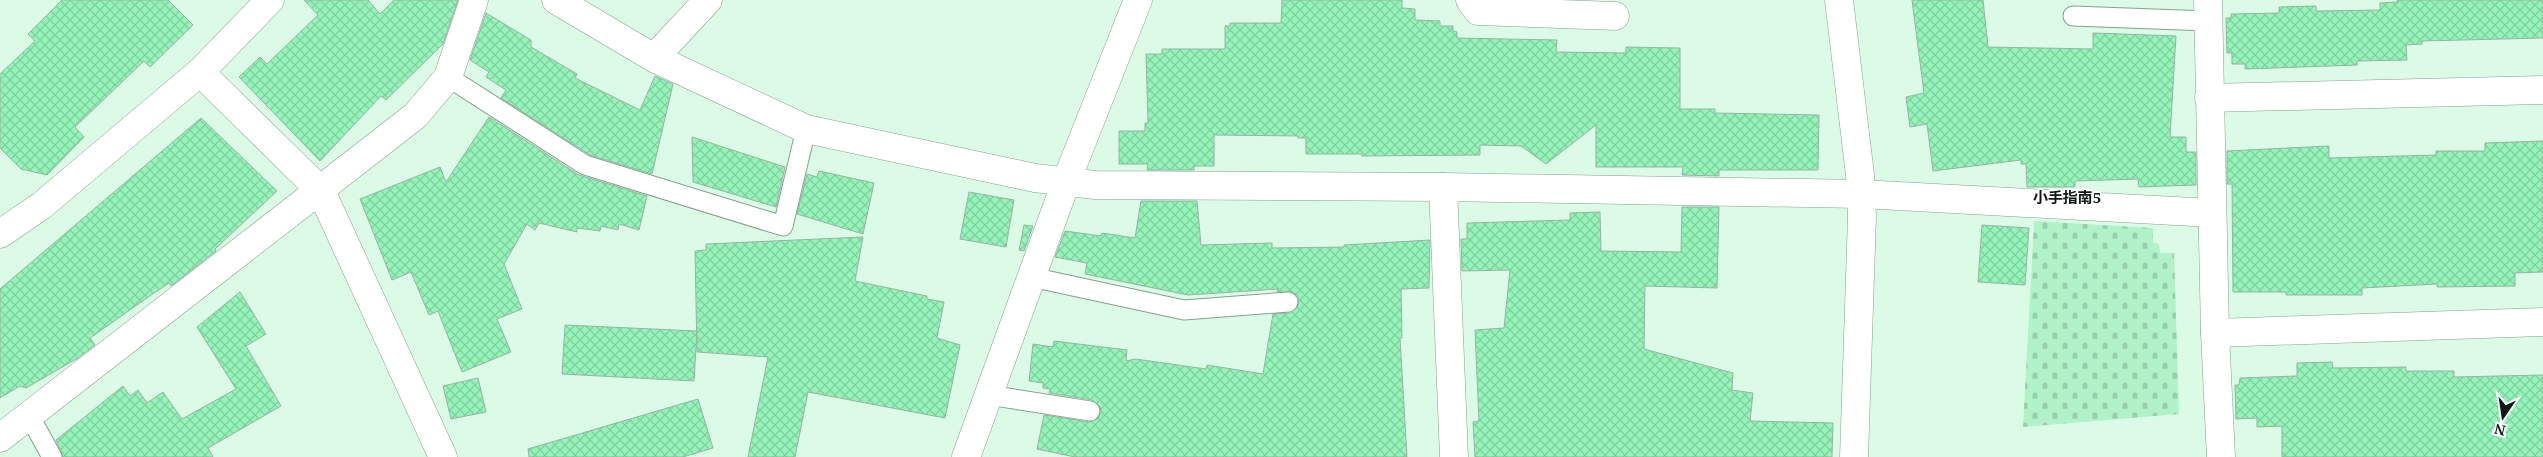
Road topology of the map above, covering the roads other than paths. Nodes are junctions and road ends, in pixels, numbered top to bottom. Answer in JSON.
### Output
{"nodes":[{"id":1,"x":270,"y":0,"type":"edge"},
{"id":2,"x":474,"y":0,"type":"edge"},
{"id":3,"x":556,"y":0,"type":"edge"},
{"id":4,"x":708,"y":0,"type":"edge"},
{"id":5,"x":1138,"y":0,"type":"edge"},
{"id":6,"x":1470,"y":0,"type":"edge"},
{"id":7,"x":1839,"y":0,"type":"edge"},
{"id":8,"x":2208,"y":10,"type":"edge"},
{"id":9,"x":1615,"y":16,"type":"dead end"},
{"id":10,"x":2073,"y":16,"type":"dead end"},
{"id":11,"x":654,"y":58,"type":"junction"},
{"id":12,"x":200,"y":72,"type":"junction"},
{"id":13,"x":448,"y":77,"type":"junction"},
{"id":14,"x":2543,"y":90,"type":"edge"},
{"id":15,"x":2209,"y":98,"type":"junction"},
{"id":16,"x":806,"y":129,"type":"junction"},
{"id":17,"x":1066,"y":182,"type":"junction"},
{"id":18,"x":1443,"y":187,"type":"junction"},
{"id":19,"x":321,"y":191,"type":"junction"},
{"id":20,"x":1861,"y":194,"type":"junction"},
{"id":21,"x":2212,"y":213,"type":"junction"},
{"id":22,"x":0,"y":234,"type":"edge"},
{"id":23,"x":1031,"y":277,"type":"junction"},
{"id":24,"x":1288,"y":302,"type":"dead end"},
{"id":25,"x":2543,"y":322,"type":"edge"},
{"id":26,"x":2215,"y":333,"type":"junction"},
{"id":27,"x":988,"y":395,"type":"junction"},
{"id":28,"x":1090,"y":411,"type":"dead end"},
{"id":29,"x":30,"y":415,"type":"junction"},
{"id":30,"x":0,"y":438,"type":"edge"},
{"id":31,"x":52,"y":457,"type":"edge"},
{"id":32,"x":443,"y":457,"type":"edge"},
{"id":33,"x":966,"y":457,"type":"edge"},
{"id":34,"x":1454,"y":457,"type":"edge"},
{"id":35,"x":1854,"y":457,"type":"edge"},
{"id":36,"x":2221,"y":457,"type":"edge"}],
"edges":[{"from":1,"to":12,"type":"street"},
{"from":2,"to":13,"type":"street"},
{"from":3,"to":11,"type":"street"},
{"from":4,"to":11,"type":"street"},
{"from":5,"to":17,"type":"street"},
{"from":6,"to":9,"type":"street"},
{"from":7,"to":20,"type":"street"},
{"from":8,"to":10,"type":"lane"},
{"from":8,"to":15,"type":"street"},
{"from":11,"to":16,"type":"street"},
{"from":12,"to":19,"type":"street"},
{"from":12,"to":22,"type":"street"},
{"from":13,"to":16,"type":"lane"},
{"from":13,"to":19,"type":"street"},
{"from":14,"to":15,"type":"street"},
{"from":15,"to":21,"type":"street"},
{"from":16,"to":17,"type":"street"},
{"from":17,"to":18,"type":"street"},
{"from":17,"to":23,"type":"street"},
{"from":18,"to":20,"type":"street"},
{"from":18,"to":34,"type":"street"},
{"from":19,"to":29,"type":"street"},
{"from":19,"to":32,"type":"street"},
{"from":20,"to":21,"type":"street"},
{"from":20,"to":35,"type":"street"},
{"from":21,"to":26,"type":"street"},
{"from":23,"to":24,"type":"lane"},
{"from":23,"to":27,"type":"street"},
{"from":25,"to":26,"type":"street"},
{"from":26,"to":36,"type":"street"},
{"from":27,"to":28,"type":"lane"},
{"from":27,"to":33,"type":"street"},
{"from":29,"to":30,"type":"street"},
{"from":29,"to":31,"type":"lane"}]}
